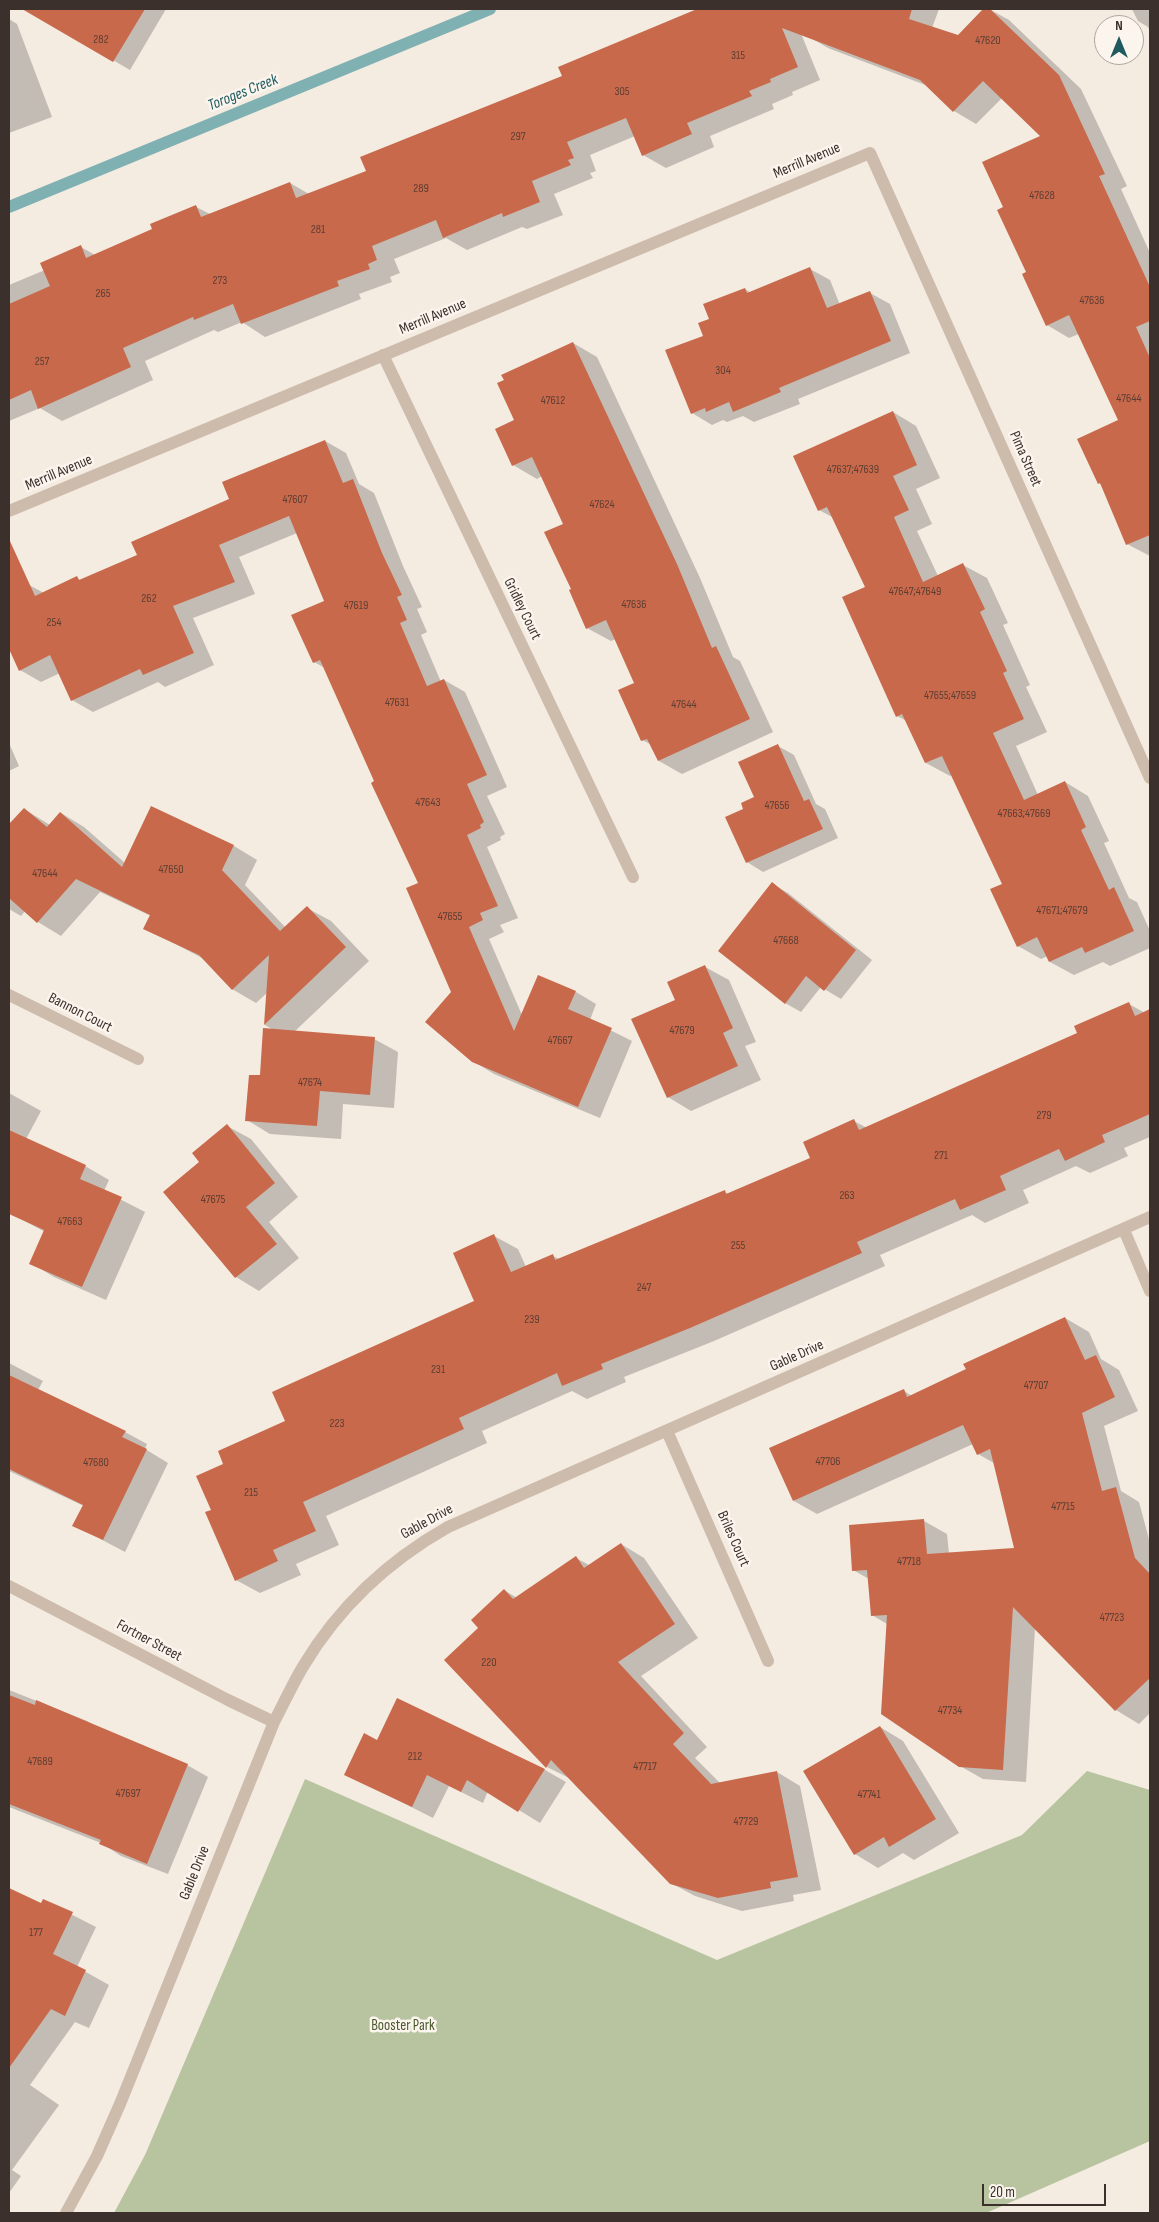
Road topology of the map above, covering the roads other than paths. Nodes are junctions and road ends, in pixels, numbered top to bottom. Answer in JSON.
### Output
{"nodes":[{"id":1,"x":870,"y":153,"type":"joint"},
{"id":2,"x":383,"y":355,"type":"junction"},
{"id":3,"x":9,"y":511,"type":"edge"},
{"id":4,"x":1150,"y":778,"type":"edge"},
{"id":5,"x":633,"y":877,"type":"dead end"},
{"id":6,"x":9,"y":995,"type":"edge"},
{"id":7,"x":138,"y":1060,"type":"dead end"},
{"id":8,"x":1150,"y":1217,"type":"edge"},
{"id":9,"x":1124,"y":1230,"type":"junction"},
{"id":10,"x":1150,"y":1291,"type":"edge"},
{"id":11,"x":667,"y":1431,"type":"junction"},
{"id":12,"x":9,"y":1586,"type":"edge"},
{"id":13,"x":768,"y":1661,"type":"dead end"},
{"id":14,"x":274,"y":1722,"type":"junction"},
{"id":15,"x":66,"y":2213,"type":"edge"}],
"edges":[{"from":1,"to":2,"type":"street","name":"Merrill Avenue"},
{"from":1,"to":4,"type":"street","name":"Pima Street"},
{"from":2,"to":3,"type":"street","name":"Merrill Avenue"},
{"from":2,"to":5,"type":"street","name":"Gridley Court"},
{"from":6,"to":7,"type":"street","name":"Bannon Court"},
{"from":8,"to":9,"type":"street","name":"Gable Drive"},
{"from":9,"to":10,"type":"street"},
{"from":9,"to":11,"type":"street","name":"Gable Drive"},
{"from":11,"to":13,"type":"street","name":"Briles Court"},
{"from":11,"to":14,"type":"street","name":"Gable Drive"},
{"from":12,"to":14,"type":"street","name":"Fortner Street"},
{"from":14,"to":15,"type":"street","name":"Gable Drive"}]}
